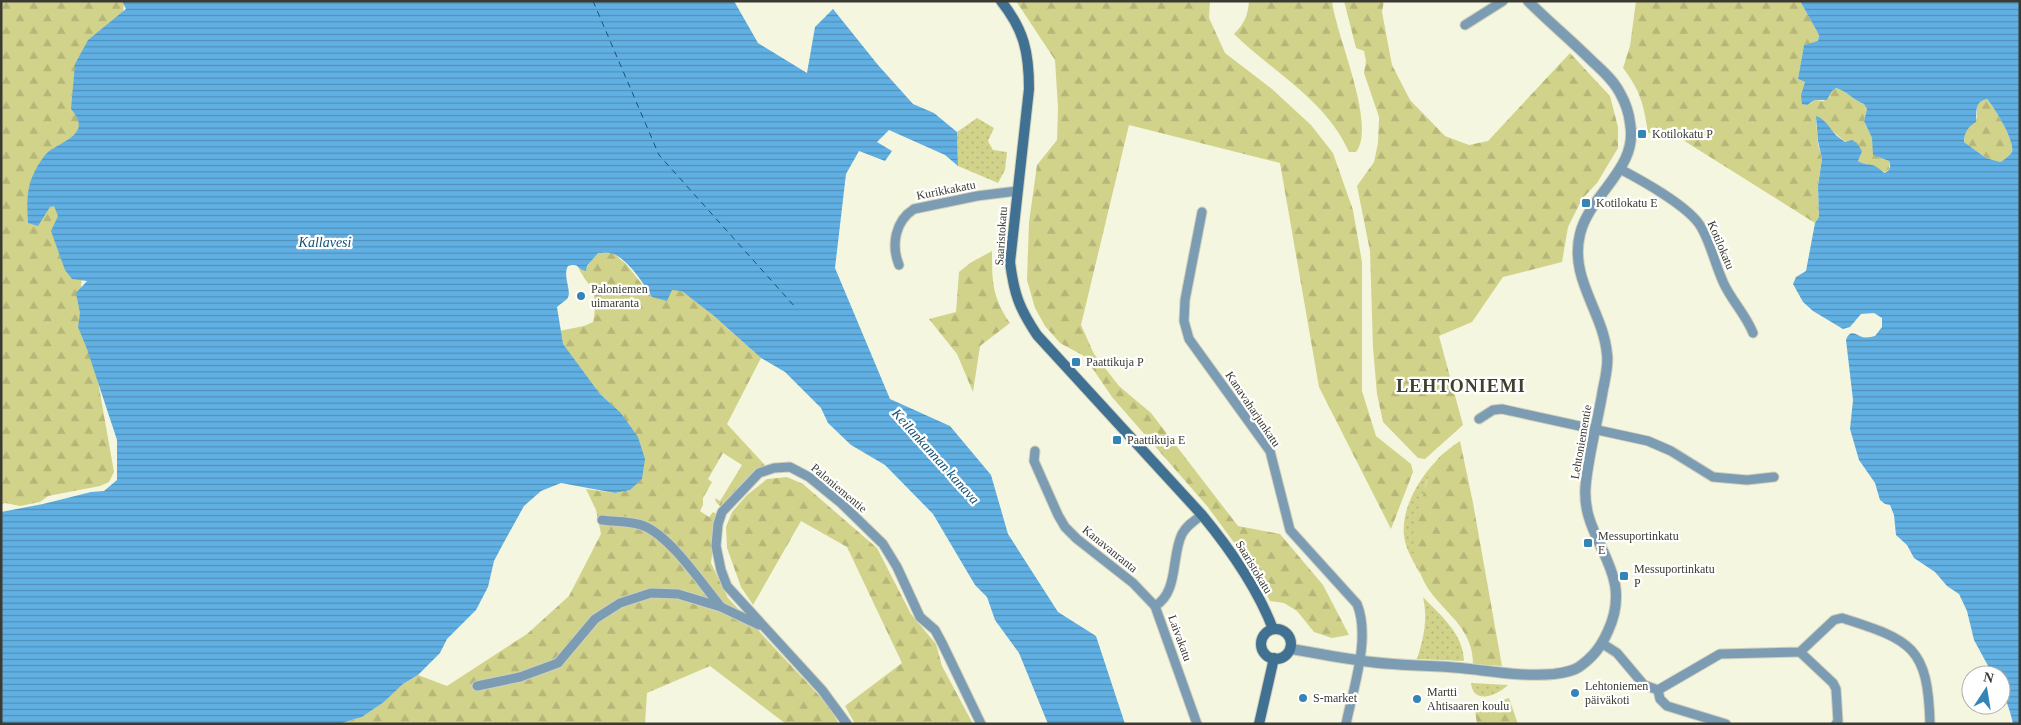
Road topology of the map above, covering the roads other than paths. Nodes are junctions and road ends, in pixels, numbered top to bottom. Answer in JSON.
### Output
{"nodes":[{"id":1,"x":1001,"y":1,"type":"edge"},
{"id":2,"x":1503,"y":1,"type":"edge"},
{"id":3,"x":1528,"y":1,"type":"edge"},
{"id":4,"x":1465,"y":25,"type":"dead end"},
{"id":5,"x":1620,"y":169,"type":"junction"},
{"id":6,"x":1017,"y":191,"type":"junction"},
{"id":7,"x":1202,"y":212,"type":"dead end"},
{"id":8,"x":899,"y":266,"type":"dead end"},
{"id":9,"x":1753,"y":333,"type":"dead end"},
{"id":10,"x":1479,"y":419,"type":"dead end"},
{"id":11,"x":1596,"y":430,"type":"junction"},
{"id":12,"x":1035,"y":451,"type":"dead end"},
{"id":13,"x":1774,"y":477,"type":"dead end"},
{"id":14,"x":1202,"y":515,"type":"junction"},
{"id":15,"x":602,"y":520,"type":"dead end"},
{"id":16,"x":1155,"y":606,"type":"junction"},
{"id":17,"x":721,"y":607,"type":"junction"},
{"id":18,"x":762,"y":626,"type":"junction"},
{"id":19,"x":1273,"y":629,"type":"junction"},
{"id":20,"x":1603,"y":644,"type":"junction"},
{"id":21,"x":1290,"y":649,"type":"junction"},
{"id":22,"x":1800,"y":652,"type":"junction"},
{"id":23,"x":1274,"y":658,"type":"junction"},
{"id":24,"x":1359,"y":661,"type":"junction"},
{"id":25,"x":477,"y":686,"type":"dead end"},
{"id":26,"x":1658,"y":690,"type":"junction"},
{"id":27,"x":847,"y":724,"type":"edge"},
{"id":28,"x":981,"y":724,"type":"edge"},
{"id":29,"x":1197,"y":724,"type":"edge"},
{"id":30,"x":1259,"y":724,"type":"edge"},
{"id":31,"x":1346,"y":724,"type":"edge"},
{"id":32,"x":1726,"y":724,"type":"edge"},
{"id":33,"x":1836,"y":724,"type":"edge"},
{"id":34,"x":1930,"y":724,"type":"edge"}],
"edges":[{"from":1,"to":6,"type":"main road","name":"Saaristokatu"},
{"from":2,"to":4,"type":"street"},
{"from":3,"to":5,"type":"street","name":"Lehtoniementie"},
{"from":5,"to":9,"type":"street","name":"Kotilokatu"},
{"from":5,"to":11,"type":"street","name":"Lehtoniementie"},
{"from":6,"to":8,"type":"street","name":"Kurikkakatu"},
{"from":6,"to":14,"type":"main road","name":"Saaristokatu"},
{"from":7,"to":24,"type":"street","name":"Kanavaharjunkatu"},
{"from":10,"to":11,"type":"street"},
{"from":11,"to":13,"type":"street"},
{"from":11,"to":20,"type":"street","name":"Lehtoniementie"},
{"from":12,"to":16,"type":"street","name":"Kanavanranta"},
{"from":14,"to":16,"type":"street","name":"Laivakatu"},
{"from":14,"to":19,"type":"main road","name":"Saaristokatu"},
{"from":15,"to":17,"type":"street"},
{"from":16,"to":29,"type":"street","name":"Laivakatu"},
{"from":17,"to":18,"type":"street"},
{"from":17,"to":25,"type":"street"},
{"from":18,"to":27,"type":"street","name":"Paloniementie"},
{"from":18,"to":28,"type":"street","name":"Paloniementie"},
{"from":19,"to":21,"type":"main road"},
{"from":19,"to":23,"type":"main road"},
{"from":20,"to":24,"type":"street","name":"Lehtoniementie"},
{"from":20,"to":26,"type":"street"},
{"from":21,"to":23,"type":"main road"},
{"from":21,"to":24,"type":"street","name":"Lehtoniementie"},
{"from":22,"to":26,"type":"street"},
{"from":22,"to":33,"type":"street"},
{"from":22,"to":34,"type":"street"},
{"from":23,"to":30,"type":"main road"},
{"from":24,"to":31,"type":"street","name":"Kanavaharjunkatu"},
{"from":26,"to":32,"type":"street"}]}
